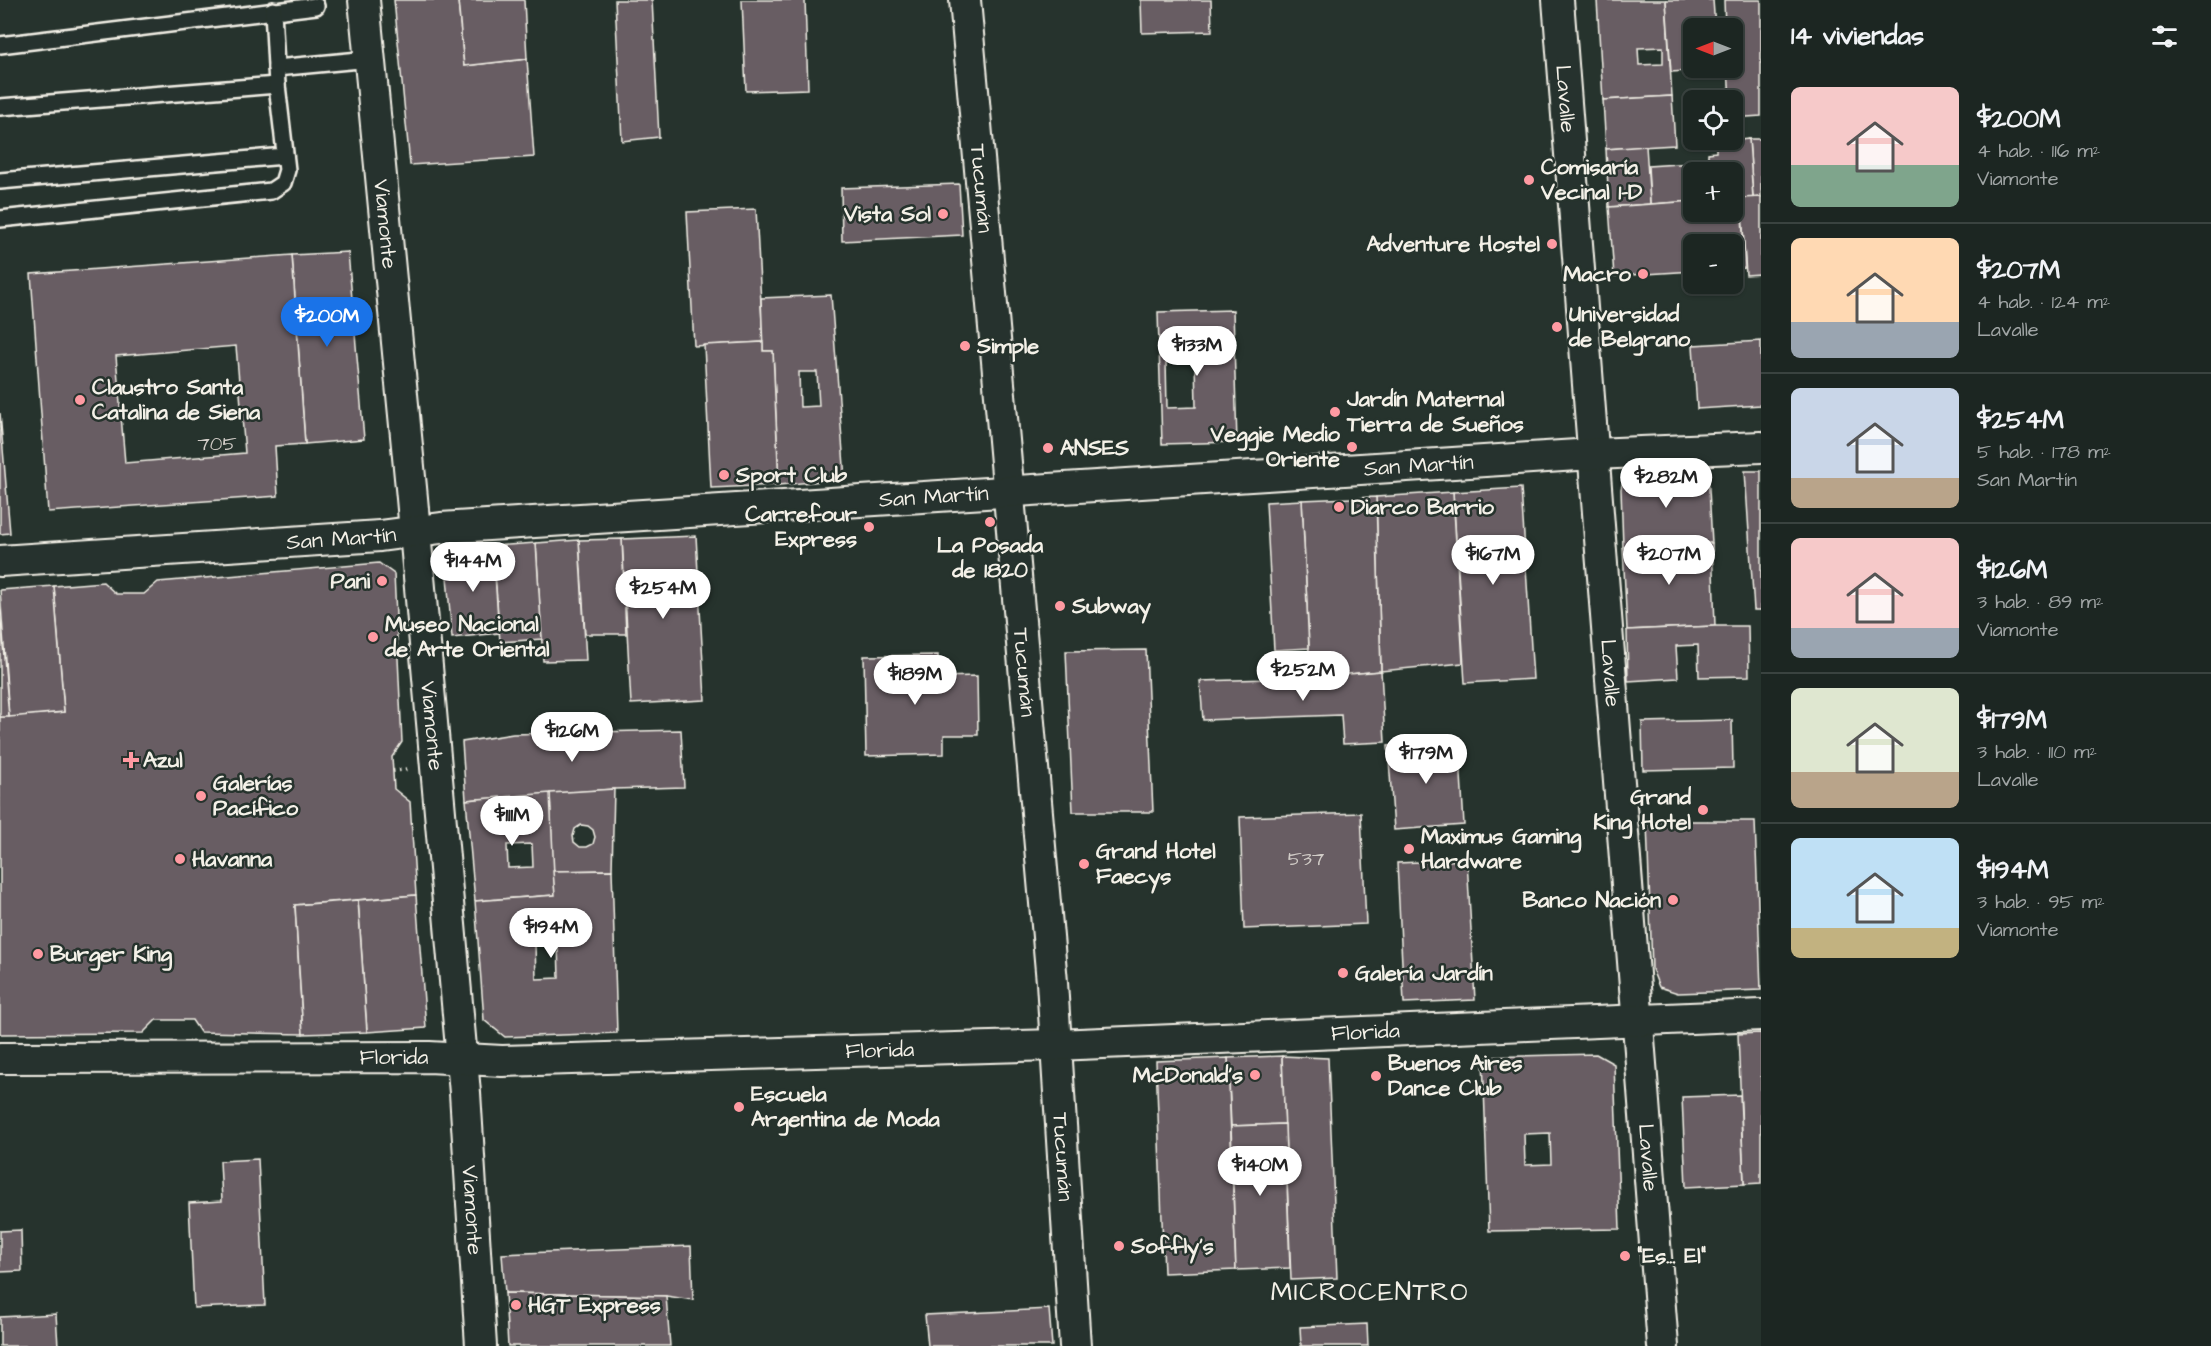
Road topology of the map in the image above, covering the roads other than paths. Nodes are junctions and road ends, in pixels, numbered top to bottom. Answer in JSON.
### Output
{"nodes":[{"id":1,"x":364,"y":0,"type":"edge"},
{"id":2,"x":964,"y":0,"type":"edge"},
{"id":3,"x":1558,"y":0,"type":"edge"},
{"id":4,"x":316,"y":6,"type":"dead end"},
{"id":5,"x":273,"y":10,"type":"junction"},
{"id":6,"x":0,"y":45,"type":"edge"},
{"id":7,"x":370,"y":59,"type":"junction"},
{"id":8,"x":276,"y":69,"type":"junction"},
{"id":9,"x":277,"y":85,"type":"junction"},
{"id":10,"x":0,"y":107,"type":"edge"},
{"id":11,"x":285,"y":156,"type":"junction"},
{"id":12,"x":0,"y":181,"type":"edge"},
{"id":13,"x":0,"y":219,"type":"edge"},
{"id":14,"x":1761,"y":447,"type":"edge"},
{"id":15,"x":1593,"y":454,"type":"junction"},
{"id":16,"x":1009,"y":491,"type":"junction"},
{"id":17,"x":416,"y":532,"type":"junction"},
{"id":18,"x":0,"y":561,"type":"edge"},
{"id":19,"x":1761,"y":1015,"type":"edge"},
{"id":20,"x":1638,"y":1020,"type":"junction"},
{"id":21,"x":1056,"y":1045,"type":"junction"},
{"id":22,"x":0,"y":1058,"type":"edge"},
{"id":23,"x":462,"y":1059,"type":"junction"},
{"id":24,"x":481,"y":1346,"type":"edge"},
{"id":25,"x":1076,"y":1346,"type":"edge"},
{"id":26,"x":1663,"y":1346,"type":"edge"}],
"edges":[{"from":1,"to":7,"type":"street","name":"Viamonte"},
{"from":2,"to":16,"type":"street","name":"Tucumán"},
{"from":3,"to":15,"type":"street","name":"Lavalle"},
{"from":4,"to":5,"type":"lane"},
{"from":5,"to":6,"type":"lane"},
{"from":5,"to":8,"type":"lane"},
{"from":7,"to":8,"type":"lane"},
{"from":7,"to":17,"type":"street","name":"Viamonte"},
{"from":8,"to":9,"type":"lane"},
{"from":9,"to":10,"type":"lane"},
{"from":9,"to":11,"type":"lane"},
{"from":11,"to":12,"type":"lane"},
{"from":11,"to":13,"type":"lane"},
{"from":14,"to":15,"type":"street","name":"San Martín"},
{"from":15,"to":16,"type":"street","name":"San Martín"},
{"from":15,"to":20,"type":"street","name":"Lavalle"},
{"from":16,"to":17,"type":"street","name":"San Martín"},
{"from":16,"to":21,"type":"street","name":"Tucumán"},
{"from":17,"to":18,"type":"street","name":"San Martín"},
{"from":17,"to":23,"type":"street","name":"Viamonte"},
{"from":19,"to":20,"type":"street","name":"Florida"},
{"from":20,"to":21,"type":"street","name":"Florida"},
{"from":20,"to":26,"type":"street","name":"Lavalle"},
{"from":21,"to":23,"type":"street","name":"Florida"},
{"from":21,"to":25,"type":"street","name":"Tucumán"},
{"from":22,"to":23,"type":"street","name":"Florida"},
{"from":23,"to":24,"type":"street","name":"Viamonte"}]}
